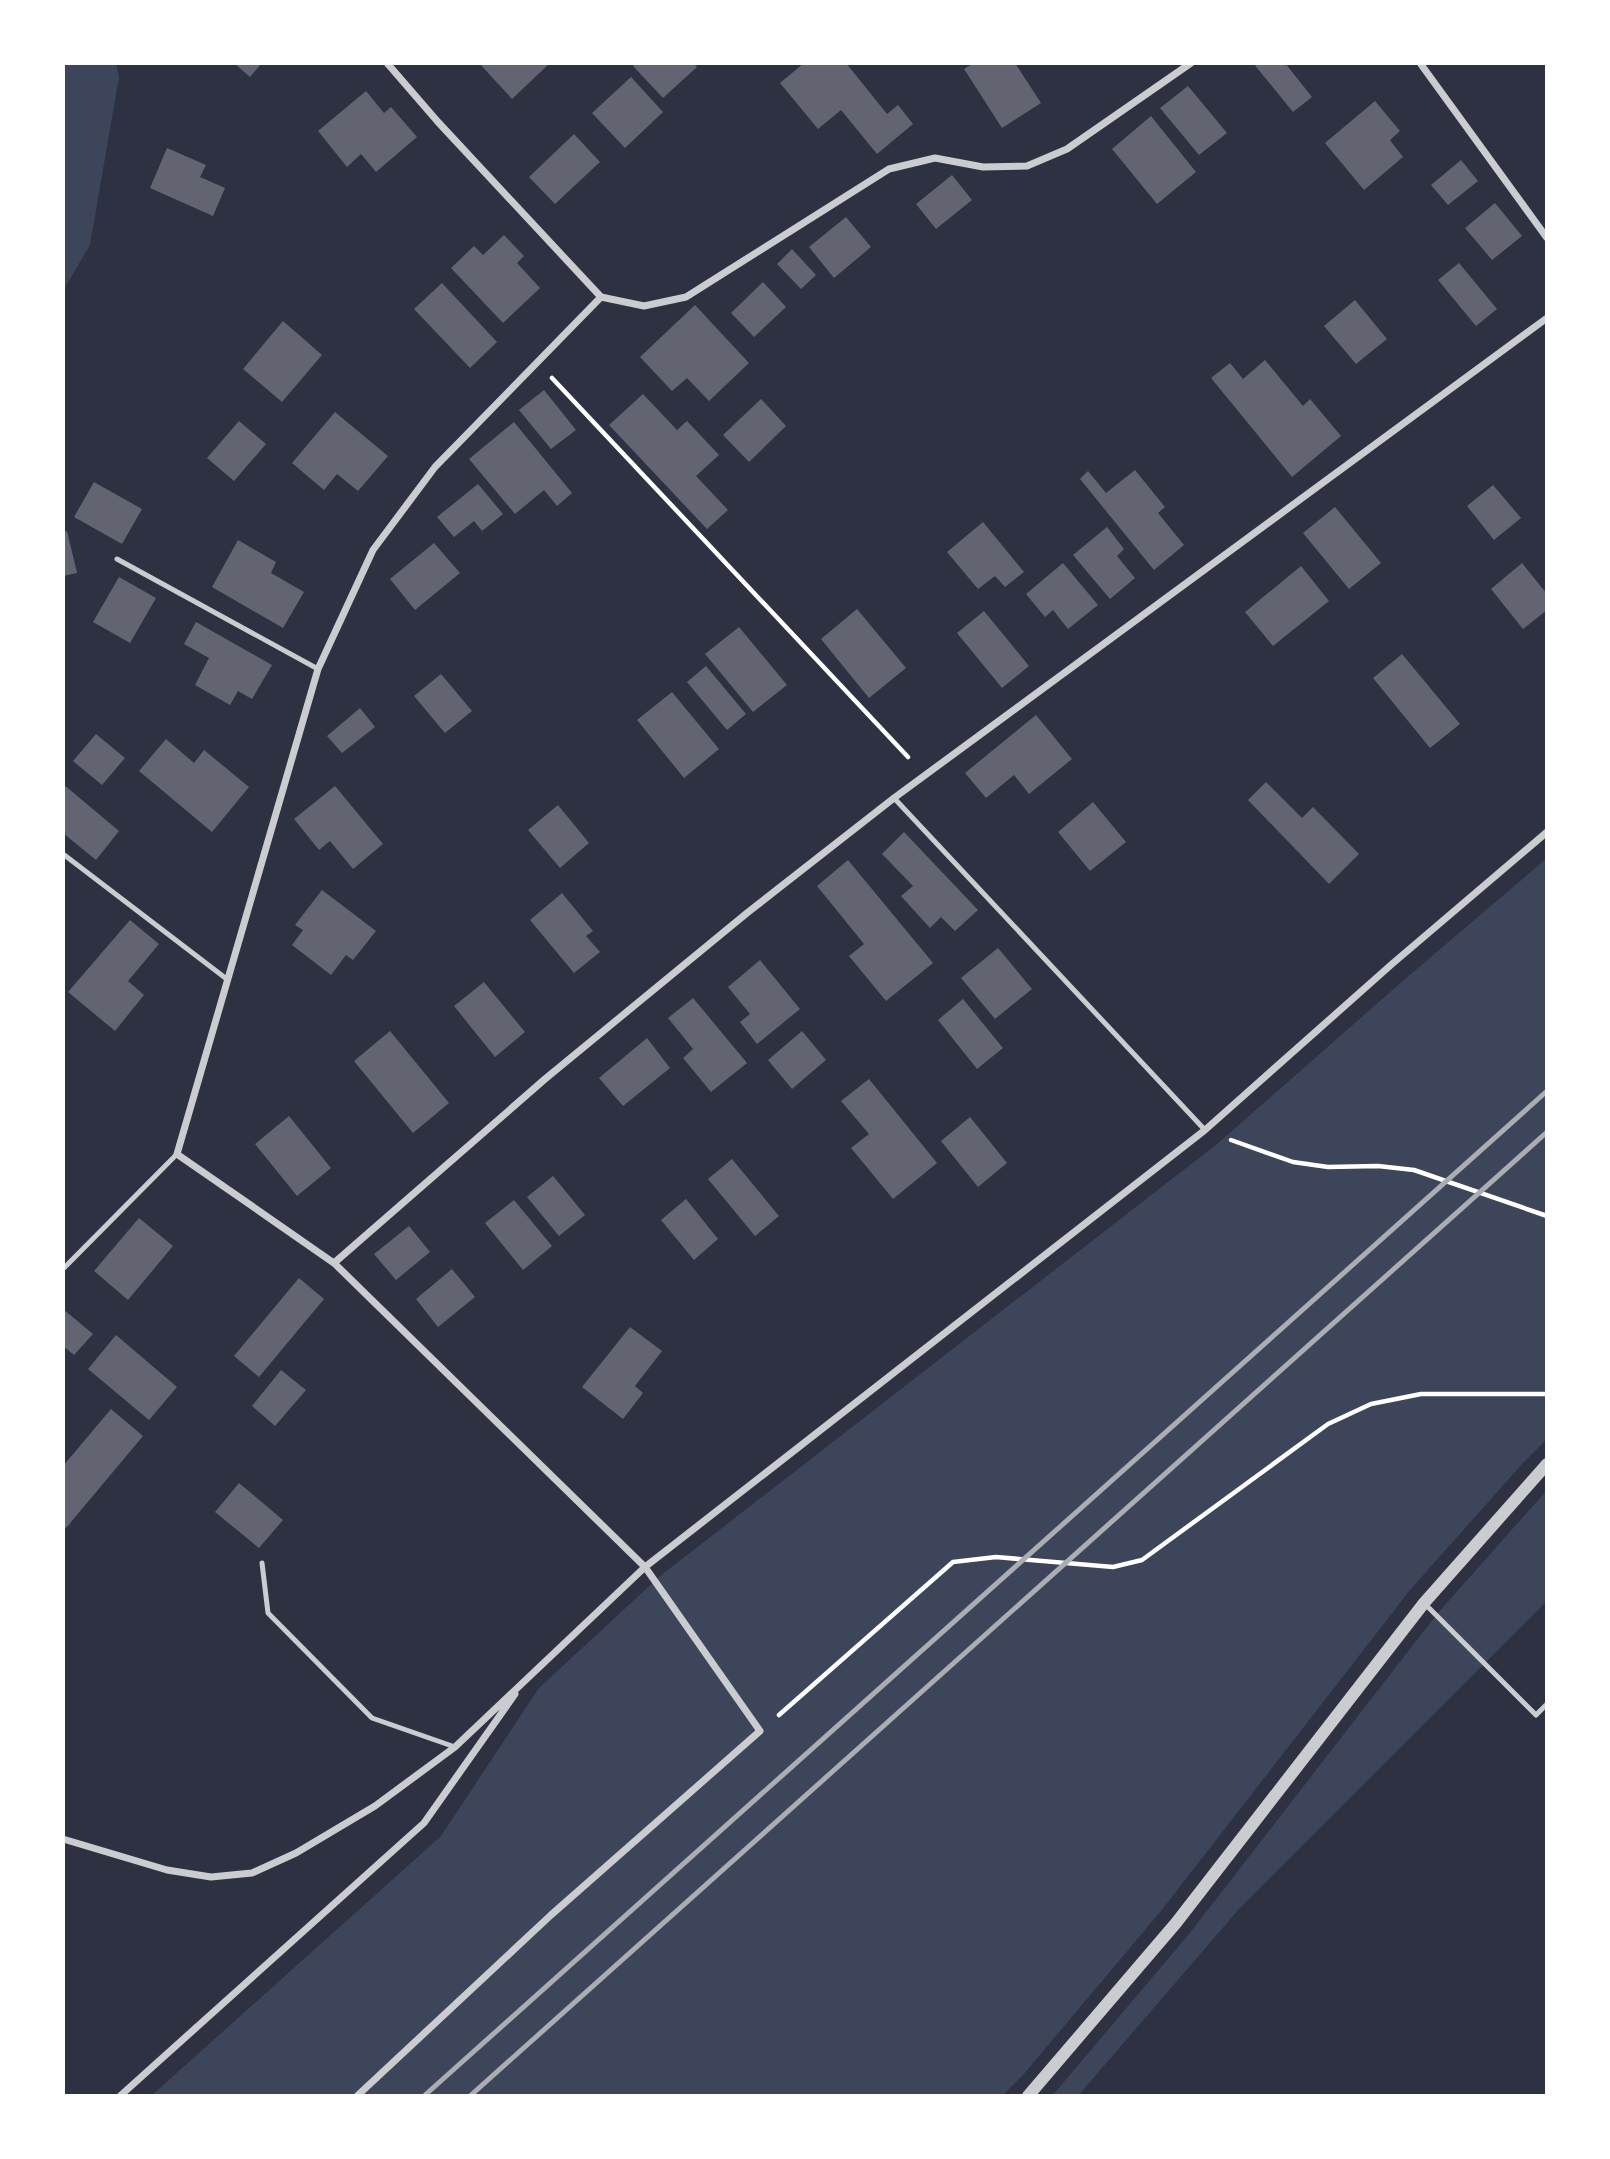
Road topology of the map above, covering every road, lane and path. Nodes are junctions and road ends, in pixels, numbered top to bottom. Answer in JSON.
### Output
{"nodes":[{"id":1,"x":387,"y":63,"type":"edge"},
{"id":2,"x":1191,"y":63,"type":"edge"},
{"id":3,"x":1420,"y":63,"type":"edge"},
{"id":4,"x":1547,"y":238,"type":"edge"},
{"id":5,"x":601,"y":297,"type":"junction"},
{"id":6,"x":1547,"y":318,"type":"edge"},
{"id":7,"x":537,"y":362,"type":"junction"},
{"id":8,"x":117,"y":559,"type":"dead end"},
{"id":9,"x":318,"y":669,"type":"junction"},
{"id":10,"x":925,"y":774,"type":"junction"},
{"id":11,"x":894,"y":798,"type":"junction"},
{"id":12,"x":1547,"y":832,"type":"edge"},
{"id":13,"x":63,"y":854,"type":"edge"},
{"id":14,"x":228,"y":980,"type":"junction"},
{"id":15,"x":1205,"y":1130,"type":"junction"},
{"id":16,"x":177,"y":1154,"type":"junction"},
{"id":17,"x":1547,"y":1216,"type":"edge"},
{"id":18,"x":334,"y":1264,"type":"junction"},
{"id":19,"x":63,"y":1269,"type":"edge"},
{"id":20,"x":1547,"y":1394,"type":"edge"},
{"id":21,"x":1547,"y":1464,"type":"edge"},
{"id":22,"x":262,"y":1563,"type":"dead end"},
{"id":23,"x":645,"y":1567,"type":"junction"},
{"id":24,"x":1424,"y":1603,"type":"junction"},
{"id":25,"x":525,"y":1681,"type":"junction"},
{"id":26,"x":1547,"y":1704,"type":"edge"},
{"id":27,"x":760,"y":1731,"type":"junction"},
{"id":28,"x":455,"y":1747,"type":"junction"},
{"id":29,"x":63,"y":1839,"type":"edge"},
{"id":30,"x":120,"y":2096,"type":"edge"},
{"id":31,"x":357,"y":2096,"type":"edge"},
{"id":32,"x":1028,"y":2096,"type":"edge"}],
"edges":[{"from":1,"to":5,"type":"street"},
{"from":2,"to":5,"type":"street"},
{"from":3,"to":4,"type":"street"},
{"from":5,"to":7,"type":"street"},
{"from":6,"to":10,"type":"street"},
{"from":7,"to":9,"type":"street"},
{"from":7,"to":10,"type":"path"},
{"from":8,"to":9,"type":"lane"},
{"from":9,"to":14,"type":"street"},
{"from":10,"to":11,"type":"street"},
{"from":11,"to":15,"type":"lane"},
{"from":11,"to":18,"type":"street"},
{"from":12,"to":15,"type":"street"},
{"from":13,"to":14,"type":"lane"},
{"from":14,"to":16,"type":"street"},
{"from":15,"to":17,"type":"path"},
{"from":15,"to":23,"type":"street"},
{"from":16,"to":18,"type":"street"},
{"from":16,"to":19,"type":"lane"},
{"from":18,"to":23,"type":"street"},
{"from":20,"to":27,"type":"path"},
{"from":21,"to":24,"type":"street"},
{"from":22,"to":28,"type":"lane"},
{"from":23,"to":25,"type":"street"},
{"from":23,"to":27,"type":"street"},
{"from":24,"to":26,"type":"lane"},
{"from":24,"to":32,"type":"street"},
{"from":25,"to":28,"type":"street"},
{"from":25,"to":30,"type":"street"},
{"from":27,"to":31,"type":"street"},
{"from":28,"to":29,"type":"street"}]}
